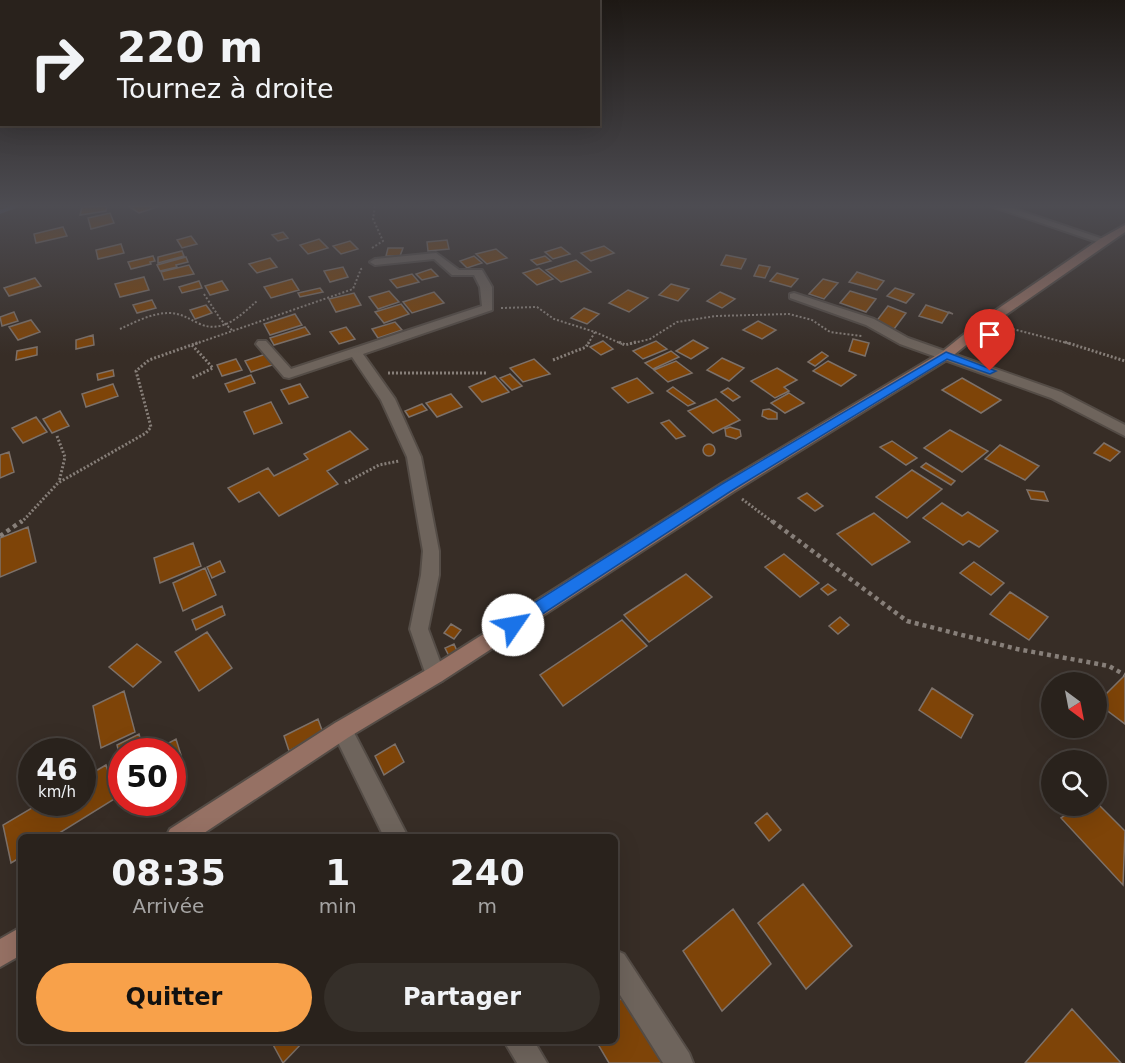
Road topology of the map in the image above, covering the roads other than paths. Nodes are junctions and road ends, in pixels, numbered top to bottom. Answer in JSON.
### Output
{"nodes":[{"id":1,"x":1083,"y":256,"type":"edge"},
{"id":2,"x":375,"y":262,"type":"road end"},
{"id":3,"x":794,"y":296,"type":"dead end"},
{"id":4,"x":262,"y":344,"type":"dead end"},
{"id":5,"x":355,"y":352,"type":"junction"},
{"id":6,"x":946,"y":355,"type":"junction"},
{"id":7,"x":1125,"y":431,"type":"edge"},
{"id":8,"x":435,"y":675,"type":"junction"},
{"id":9,"x":342,"y":730,"type":"junction"},
{"id":10,"x":183,"y":834,"type":"edge"},
{"id":11,"x":394,"y":834,"type":"edge"},
{"id":12,"x":18,"y":942,"type":"edge"},
{"id":13,"x":0,"y":954,"type":"edge"},
{"id":14,"x":618,"y":968,"type":"edge"},
{"id":15,"x":520,"y":1044,"type":"edge"},
{"id":16,"x":533,"y":1063,"type":"edge"},
{"id":17,"x":679,"y":1063,"type":"edge"}],
"edges":[{"from":1,"to":6,"type":"main road"},
{"from":2,"to":5,"type":"street"},
{"from":3,"to":6,"type":"street"},
{"from":4,"to":5,"type":"street"},
{"from":5,"to":8,"type":"street"},
{"from":6,"to":7,"type":"street"},
{"from":6,"to":8,"type":"main road"},
{"from":8,"to":9,"type":"main road"},
{"from":9,"to":10,"type":"main road"},
{"from":9,"to":11,"type":"street"},
{"from":12,"to":13,"type":"main road"},
{"from":14,"to":17,"type":"street"},
{"from":15,"to":16,"type":"street"}]}
